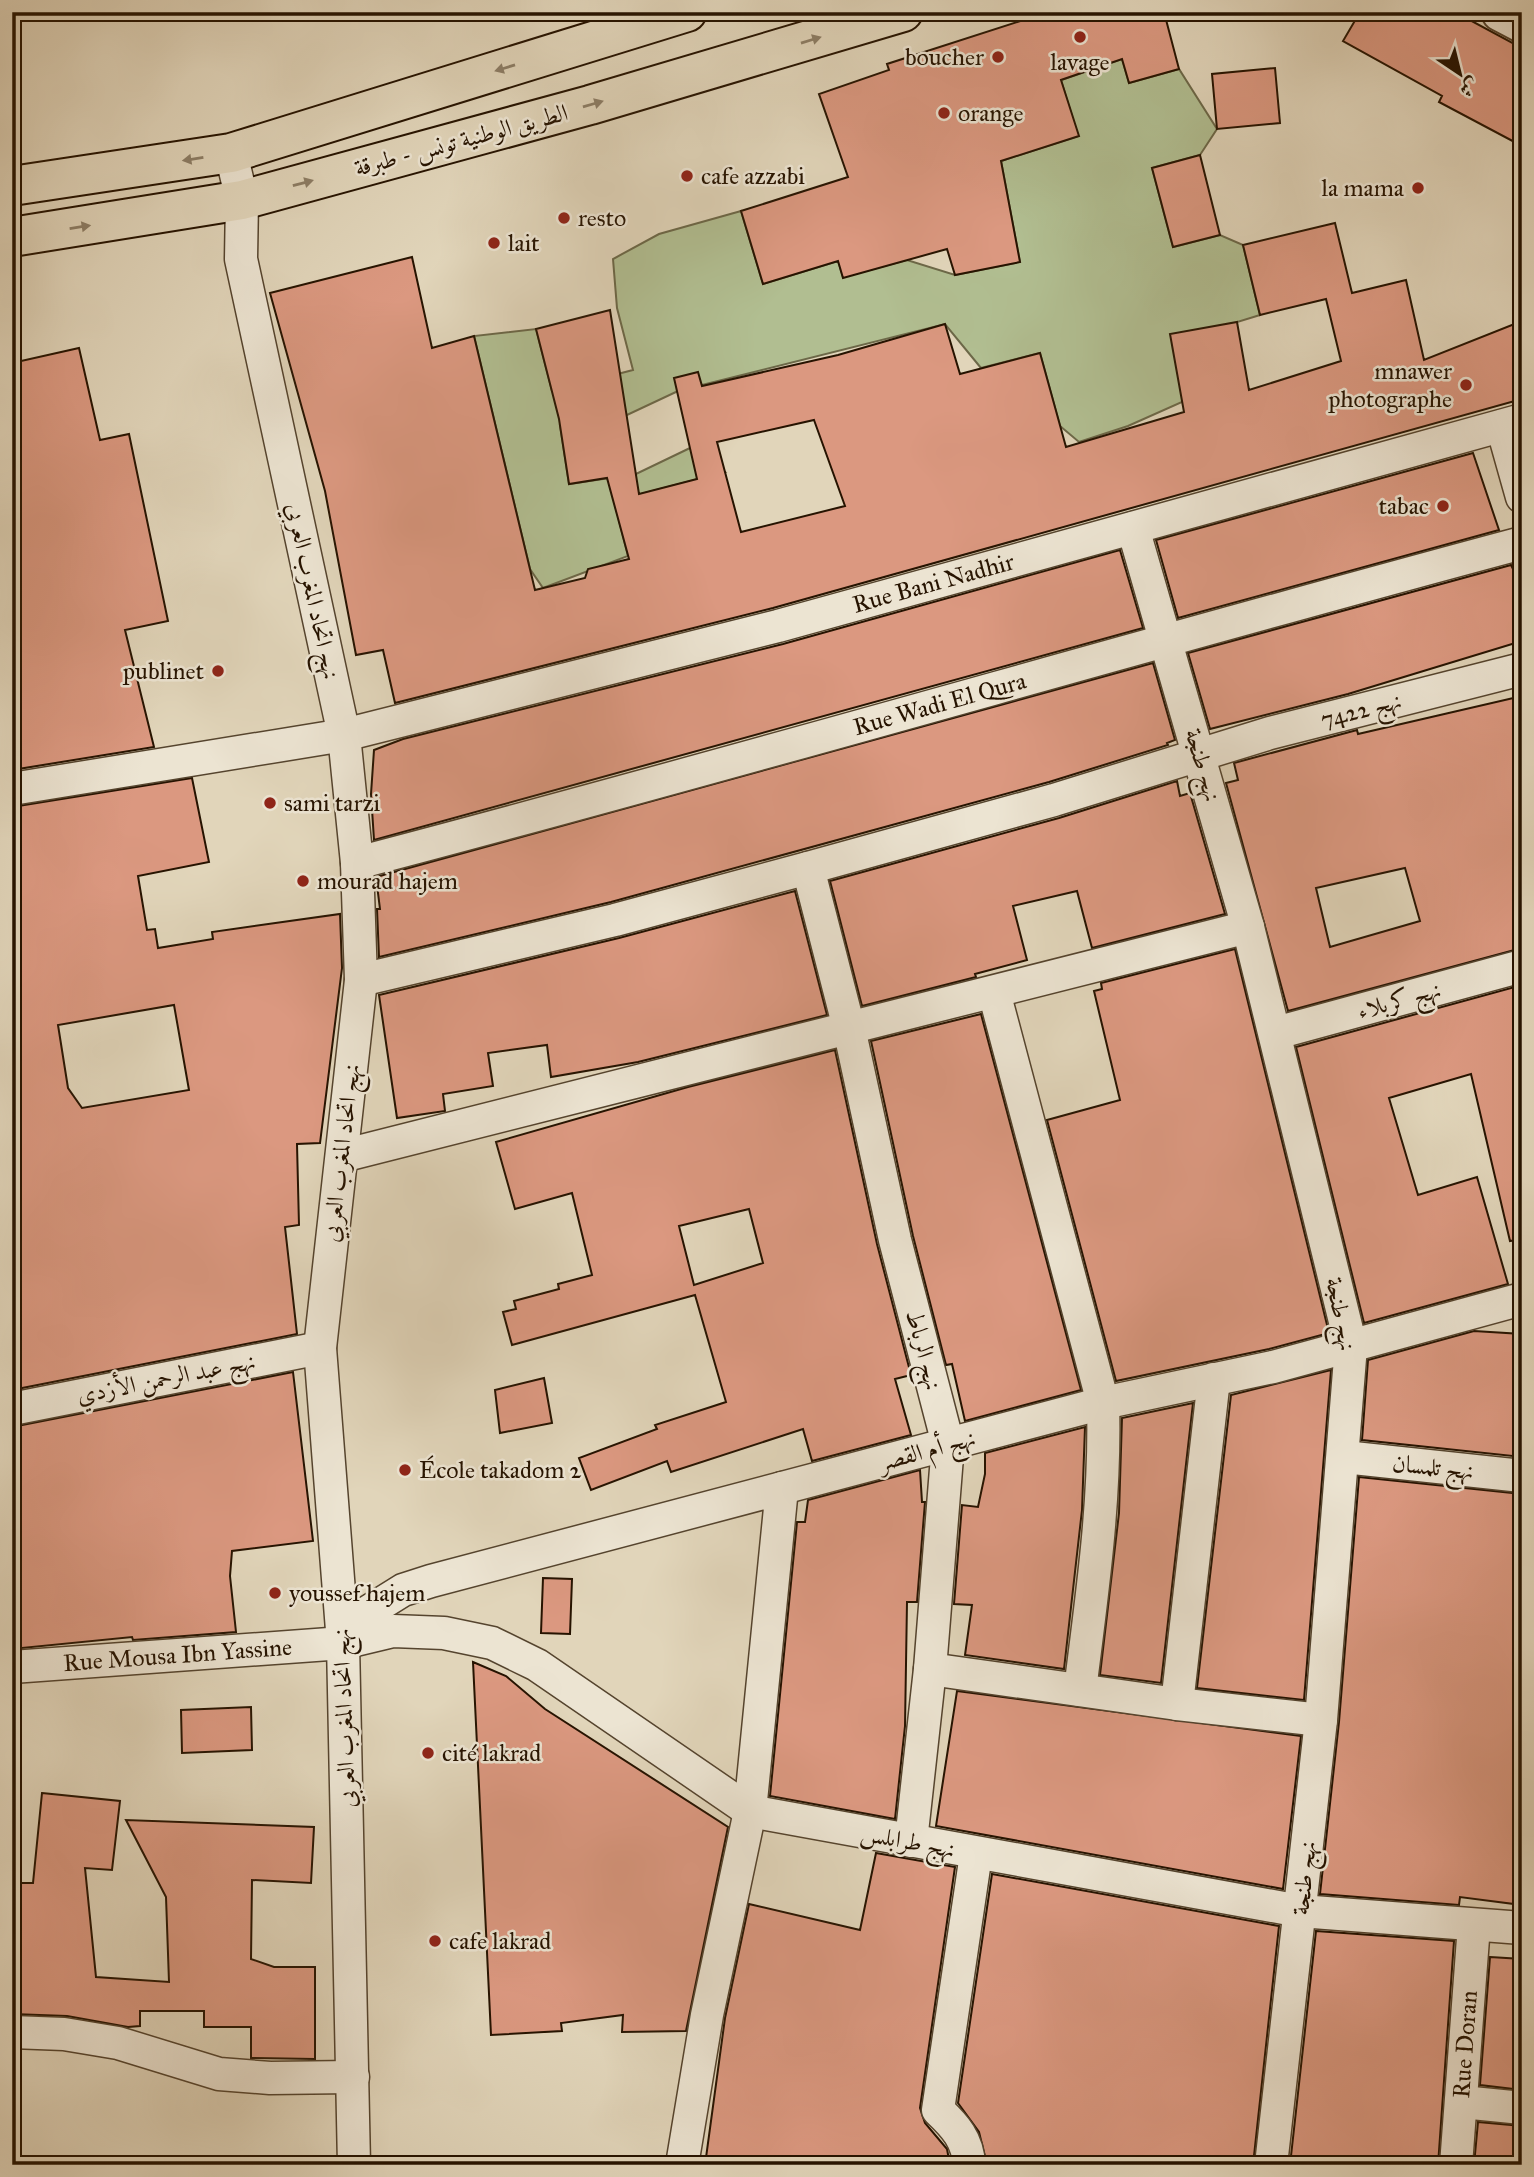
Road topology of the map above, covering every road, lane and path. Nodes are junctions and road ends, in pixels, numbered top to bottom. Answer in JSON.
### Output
{"nodes":[{"id":1,"x":687,"y":12,"type":"edge"},
{"id":2,"x":903,"y":12,"type":"edge"},
{"id":3,"x":1501,"y":12,"type":"edge"},
{"id":4,"x":1522,"y":23,"type":"edge"},
{"id":5,"x":231,"y":153,"type":"junction"},
{"id":6,"x":12,"y":186,"type":"edge"},
{"id":7,"x":242,"y":200,"type":"junction"},
{"id":8,"x":12,"y":237,"type":"edge"},
{"id":9,"x":1512,"y":423,"type":"edge"},
{"id":10,"x":1522,"y":496,"type":"edge"},
{"id":11,"x":1133,"y":528,"type":"junction"},
{"id":12,"x":1522,"y":543,"type":"edge"},
{"id":13,"x":1164,"y":639,"type":"junction"},
{"id":14,"x":1522,"y":669,"type":"edge"},
{"id":15,"x":344,"y":735,"type":"junction"},
{"id":16,"x":1200,"y":755,"type":"junction"},
{"id":17,"x":12,"y":789,"type":"edge"},
{"id":18,"x":357,"y":863,"type":"junction"},
{"id":19,"x":808,"y":868,"type":"junction"},
{"id":20,"x":1248,"y":927,"type":"junction"},
{"id":21,"x":1522,"y":966,"type":"edge"},
{"id":22,"x":361,"y":980,"type":"junction"},
{"id":23,"x":993,"y":992,"type":"junction"},
{"id":24,"x":849,"y":1028,"type":"junction"},
{"id":25,"x":1276,"y":1033,"type":"junction"},
{"id":26,"x":342,"y":1156,"type":"junction"},
{"id":27,"x":1522,"y":1299,"type":"edge"},
{"id":28,"x":1351,"y":1346,"type":"junction"},
{"id":29,"x":320,"y":1348,"type":"junction"},
{"id":30,"x":1214,"y":1379,"type":"junction"},
{"id":31,"x":1103,"y":1403,"type":"junction"},
{"id":32,"x":12,"y":1409,"type":"edge"},
{"id":33,"x":948,"y":1444,"type":"junction"},
{"id":34,"x":1344,"y":1457,"type":"junction"},
{"id":35,"x":1522,"y":1476,"type":"edge"},
{"id":36,"x":782,"y":1488,"type":"junction"},
{"id":37,"x":342,"y":1636,"type":"junction"},
{"id":38,"x":12,"y":1667,"type":"edge"},
{"id":39,"x":930,"y":1669,"type":"junction"},
{"id":40,"x":1080,"y":1690,"type":"junction"},
{"id":41,"x":1177,"y":1704,"type":"junction"},
{"id":42,"x":1321,"y":1720,"type":"junction"},
{"id":43,"x":750,"y":1811,"type":"junction"},
{"id":44,"x":911,"y":1841,"type":"junction"},
{"id":45,"x":976,"y":1854,"type":"junction"},
{"id":46,"x":1300,"y":1911,"type":"junction"},
{"id":47,"x":1474,"y":1925,"type":"junction"},
{"id":48,"x":1522,"y":1928,"type":"edge"},
{"id":49,"x":12,"y":2032,"type":"edge"},
{"id":50,"x":354,"y":2077,"type":"junction"},
{"id":51,"x":1462,"y":2102,"type":"junction"},
{"id":52,"x":1522,"y":2108,"type":"edge"},
{"id":53,"x":354,"y":2165,"type":"edge"},
{"id":54,"x":682,"y":2165,"type":"edge"},
{"id":55,"x":970,"y":2165,"type":"edge"},
{"id":56,"x":1271,"y":2165,"type":"edge"},
{"id":57,"x":1456,"y":2165,"type":"edge"}],
"edges":[{"from":1,"to":5,"type":"main road","one_way":true},
{"from":7,"to":2,"type":"main road","name":"الطريق الوطنية تونس - طبرقة","one_way":true},
{"from":3,"to":4,"type":"street"},
{"from":5,"to":6,"type":"main road","one_way":true},
{"from":5,"to":7,"type":"street","name":"نهج اتحاد المغرب العربي"},
{"from":8,"to":7,"type":"main road","name":"الطريق الوطنية تونس - طبرقة","one_way":true},
{"from":7,"to":15,"type":"street","name":"نهج اتحاد المغرب العربي"},
{"from":9,"to":10,"type":"street"},
{"from":9,"to":11,"type":"street","name":"Rue Bani Nadhir"},
{"from":11,"to":13,"type":"street","name":"نهج طنجة"},
{"from":11,"to":15,"type":"street","name":"Rue Bani Nadhir"},
{"from":12,"to":13,"type":"street","name":"Rue Wadi El Qura"},
{"from":13,"to":16,"type":"street","name":"نهج طنجة"},
{"from":13,"to":18,"type":"street","name":"Rue Wadi El Qura"},
{"from":14,"to":16,"type":"street","name":"نهج 7422"},
{"from":15,"to":17,"type":"street","name":"Rue Bani Nadhir"},
{"from":15,"to":18,"type":"street","name":"نهج اتحاد المغرب العربي"},
{"from":16,"to":19,"type":"street","name":"نهج 7422"},
{"from":16,"to":20,"type":"street","name":"نهج طنجة"},
{"from":18,"to":22,"type":"street","name":"نهج اتحاد المغرب العربي"},
{"from":19,"to":22,"type":"street","name":"نهج 7422"},
{"from":19,"to":24,"type":"street","name":"نهج الرباط"},
{"from":20,"to":23,"type":"street"},
{"from":20,"to":25,"type":"street","name":"نهج طنجة"},
{"from":21,"to":25,"type":"street","name":"نهج كربلاء"},
{"from":22,"to":26,"type":"street","name":"نهج اتحاد المغرب العربي"},
{"from":23,"to":24,"type":"street"},
{"from":23,"to":31,"type":"street"},
{"from":24,"to":26,"type":"street"},
{"from":24,"to":33,"type":"street","name":"نهج الرباط"},
{"from":25,"to":28,"type":"street","name":"نهج طنجة"},
{"from":26,"to":29,"type":"street","name":"نهج اتحاد المغرب العربي"},
{"from":27,"to":28,"type":"street","name":"نهج أم القصر"},
{"from":28,"to":30,"type":"street","name":"نهج أم القصر"},
{"from":28,"to":34,"type":"street","name":"نهج طنجة"},
{"from":29,"to":32,"type":"street","name":"نهج عبد الرحمن الأزدي"},
{"from":29,"to":37,"type":"street","name":"نهج اتحاد المغرب العربي"},
{"from":30,"to":31,"type":"street","name":"نهج أم القصر"},
{"from":30,"to":41,"type":"street"},
{"from":31,"to":33,"type":"street","name":"نهج أم القصر"},
{"from":31,"to":40,"type":"street"},
{"from":33,"to":36,"type":"street","name":"نهج أم القصر"},
{"from":33,"to":39,"type":"street","name":"نهج الرباط"},
{"from":34,"to":35,"type":"street","name":"نهج تلمسان"},
{"from":34,"to":42,"type":"street","name":"نهج طنجة"},
{"from":36,"to":37,"type":"street","name":"نهج أم القصر"},
{"from":36,"to":43,"type":"street"},
{"from":37,"to":38,"type":"street","name":"Rue Mousa Ibn Yassine"},
{"from":37,"to":43,"type":"street","name":"نهج طرابلس"},
{"from":37,"to":50,"type":"street","name":"نهج اتحاد المغرب العربي"},
{"from":39,"to":40,"type":"street"},
{"from":39,"to":44,"type":"street","name":"نهج الرباط"},
{"from":40,"to":41,"type":"street"},
{"from":41,"to":42,"type":"street"},
{"from":42,"to":46,"type":"street","name":"نهج طنجة"},
{"from":43,"to":44,"type":"street","name":"نهج طرابلس"},
{"from":43,"to":54,"type":"street"},
{"from":44,"to":45,"type":"street","name":"نهج طرابلس"},
{"from":45,"to":46,"type":"street","name":"نهج طرابلس"},
{"from":45,"to":55,"type":"street"},
{"from":46,"to":47,"type":"street","name":"نهج طرابلس"},
{"from":46,"to":56,"type":"street","name":"نهج طنجة"},
{"from":47,"to":48,"type":"street","name":"نهج طرابلس"},
{"from":47,"to":51,"type":"street","name":"Rue Doran"},
{"from":49,"to":50,"type":"street"},
{"from":50,"to":53,"type":"street","name":"نهج اتحاد المغرب العربي"},
{"from":51,"to":52,"type":"street"},
{"from":51,"to":57,"type":"street","name":"Rue Doran"}]}
